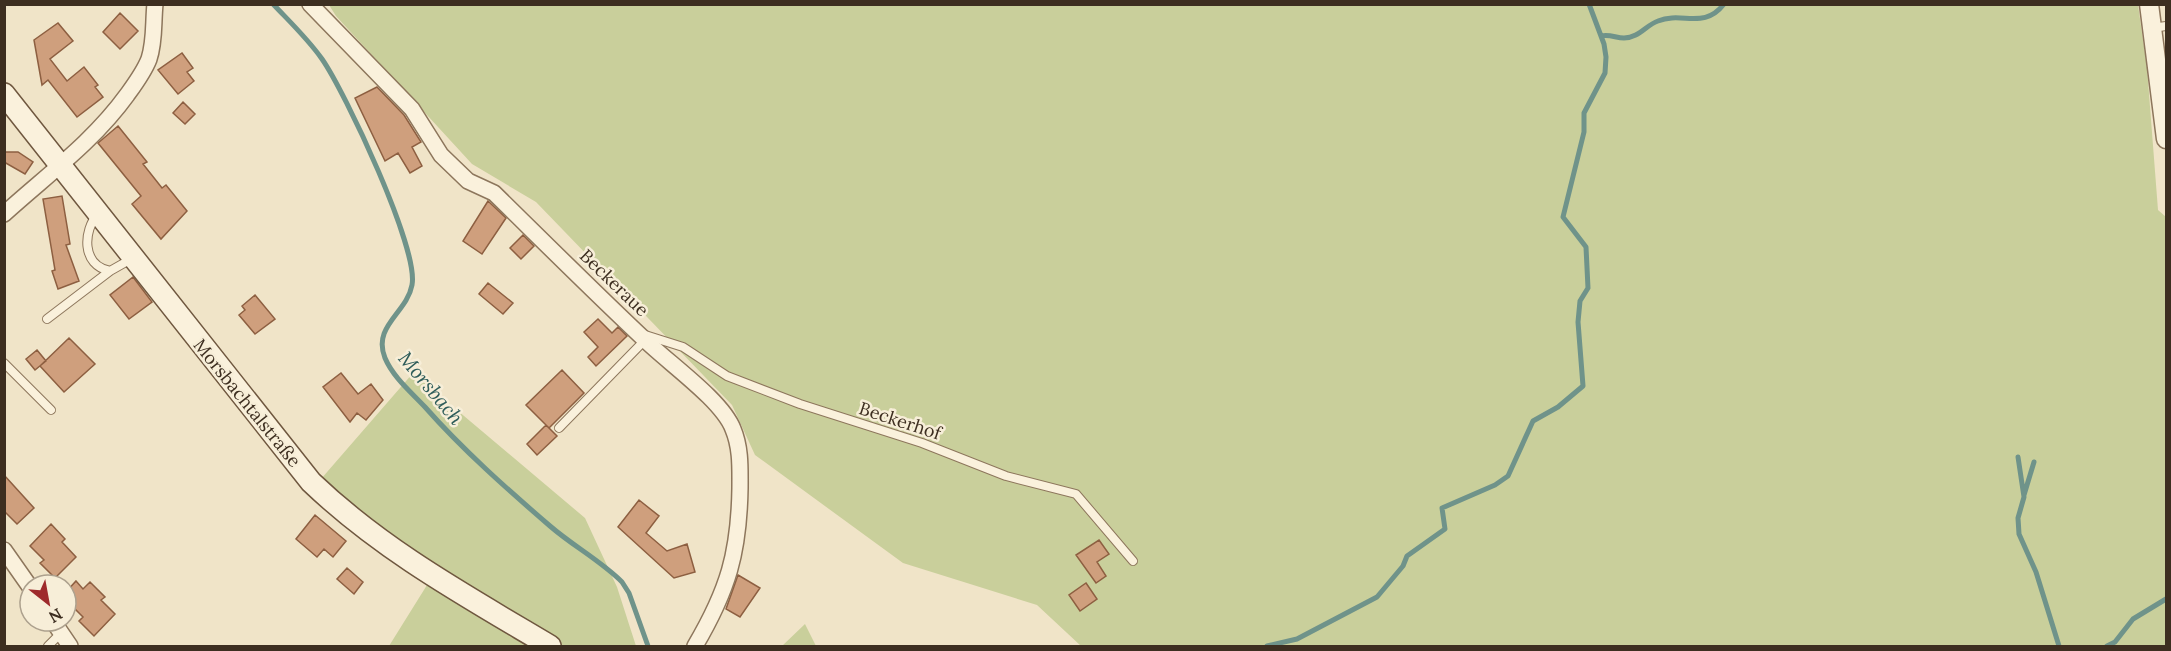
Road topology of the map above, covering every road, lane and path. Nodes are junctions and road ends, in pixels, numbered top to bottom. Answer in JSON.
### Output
{"nodes":[{"id":1,"x":155,"y":4,"type":"edge"},
{"id":2,"x":310,"y":4,"type":"edge"},
{"id":3,"x":2149,"y":4,"type":"edge"},
{"id":4,"x":2158,"y":27,"type":"edge"},
{"id":5,"x":4,"y":94,"type":"edge"},
{"id":6,"x":2166,"y":139,"type":"edge"},
{"id":7,"x":60,"y":164,"type":"junction"},
{"id":8,"x":99,"y":212,"type":"junction"},
{"id":9,"x":4,"y":214,"type":"edge"},
{"id":10,"x":135,"y":257,"type":"junction"},
{"id":11,"x":110,"y":271,"type":"junction"},
{"id":12,"x":47,"y":319,"type":"dead end"},
{"id":13,"x":641,"y":337,"type":"junction"},
{"id":14,"x":4,"y":363,"type":"edge"},
{"id":15,"x":51,"y":411,"type":"dead end"},
{"id":16,"x":559,"y":428,"type":"dead end"},
{"id":17,"x":4,"y":550,"type":"edge"},
{"id":18,"x":1133,"y":561,"type":"dead end"},
{"id":19,"x":20,"y":573,"type":"edge"},
{"id":20,"x":61,"y":633,"type":"edge"},
{"id":21,"x":70,"y":646,"type":"edge"},
{"id":22,"x":549,"y":646,"type":"edge"},
{"id":23,"x":695,"y":646,"type":"edge"}],
"edges":[{"from":1,"to":7,"type":"street"},
{"from":2,"to":13,"type":"street","name":"Beckeraue"},
{"from":3,"to":4,"type":"street"},
{"from":4,"to":6,"type":"street"},
{"from":5,"to":7,"type":"main road","name":"Morsbachtalstraße"},
{"from":7,"to":8,"type":"main road","name":"Morsbachtalstraße"},
{"from":7,"to":9,"type":"street"},
{"from":8,"to":10,"type":"main road","name":"Morsbachtalstraße"},
{"from":8,"to":11,"type":"lane"},
{"from":10,"to":11,"type":"lane"},
{"from":10,"to":22,"type":"main road","name":"Morsbachtalstraße"},
{"from":11,"to":12,"type":"lane"},
{"from":13,"to":16,"type":"lane"},
{"from":13,"to":18,"type":"lane","name":"Beckerhof"},
{"from":13,"to":23,"type":"street","name":"Beckeraue"},
{"from":14,"to":15,"type":"lane"},
{"from":17,"to":19,"type":"street"},
{"from":20,"to":21,"type":"street"}]}
